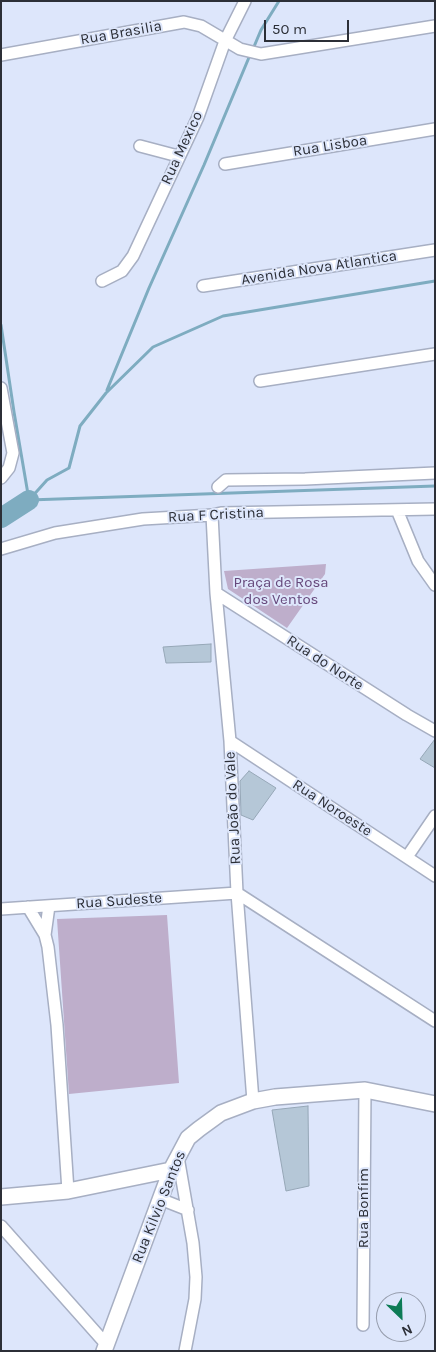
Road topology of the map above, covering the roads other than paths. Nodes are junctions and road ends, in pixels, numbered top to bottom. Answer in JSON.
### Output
{"nodes":[{"id":1,"x":245,"y":1,"type":"edge"},
{"id":2,"x":435,"y":26,"type":"edge"},
{"id":3,"x":225,"y":41,"type":"junction"},
{"id":4,"x":1,"y":55,"type":"edge"},
{"id":5,"x":435,"y":129,"type":"edge"},
{"id":6,"x":140,"y":146,"type":"dead end"},
{"id":7,"x":178,"y":156,"type":"junction"},
{"id":8,"x":225,"y":164,"type":"dead end"},
{"id":9,"x":435,"y":250,"type":"edge"},
{"id":10,"x":102,"y":281,"type":"dead end"},
{"id":11,"x":203,"y":286,"type":"dead end"},
{"id":12,"x":435,"y":354,"type":"edge"},
{"id":13,"x":260,"y":381,"type":"dead end"},
{"id":14,"x":1,"y":388,"type":"edge"},
{"id":15,"x":435,"y":473,"type":"edge"},
{"id":16,"x":2,"y":477,"type":"edge"},
{"id":17,"x":218,"y":488,"type":"dead end"},
{"id":18,"x":435,"y":509,"type":"edge"},
{"id":19,"x":397,"y":510,"type":"junction"},
{"id":20,"x":212,"y":515,"type":"junction"},
{"id":21,"x":1,"y":549,"type":"edge"},
{"id":22,"x":435,"y":585,"type":"edge"},
{"id":23,"x":216,"y":593,"type":"junction"},
{"id":24,"x":435,"y":731,"type":"edge"},
{"id":25,"x":230,"y":741,"type":"junction"},
{"id":26,"x":435,"y":816,"type":"edge"},
{"id":27,"x":407,"y":857,"type":"junction"},
{"id":28,"x":435,"y":876,"type":"edge"},
{"id":29,"x":237,"y":893,"type":"junction"},
{"id":30,"x":49,"y":906,"type":"junction"},
{"id":31,"x":28,"y":907,"type":"junction"},
{"id":32,"x":1,"y":909,"type":"edge"},
{"id":33,"x":45,"y":935,"type":"junction"},
{"id":34,"x":435,"y":1021,"type":"edge"},
{"id":35,"x":365,"y":1090,"type":"junction"},
{"id":36,"x":253,"y":1101,"type":"junction"},
{"id":37,"x":435,"y":1104,"type":"edge"},
{"id":38,"x":175,"y":1164,"type":"junction"},
{"id":39,"x":68,"y":1191,"type":"junction"},
{"id":40,"x":1,"y":1197,"type":"edge"},
{"id":41,"x":160,"y":1199,"type":"junction"},
{"id":42,"x":188,"y":1210,"type":"junction"},
{"id":43,"x":1,"y":1226,"type":"edge"},
{"id":44,"x":363,"y":1325,"type":"dead end"},
{"id":45,"x":105,"y":1347,"type":"edge"},
{"id":46,"x":185,"y":1351,"type":"edge"}],
"edges":[{"from":1,"to":3,"type":"street","name":"Rua Mexico"},
{"from":2,"to":3,"type":"street","name":"Rua Brasilia"},
{"from":3,"to":4,"type":"street","name":"Rua Brasilia"},
{"from":3,"to":7,"type":"street","name":"Rua Mexico"},
{"from":5,"to":8,"type":"street","name":"Rua Lisboa"},
{"from":6,"to":7,"type":"street"},
{"from":7,"to":10,"type":"street","name":"Rua Mexico"},
{"from":9,"to":11,"type":"street","name":"Avenida Nova Atlantica"},
{"from":12,"to":13,"type":"street"},
{"from":14,"to":16,"type":"street"},
{"from":15,"to":17,"type":"street","name":"Rua F Cristina"},
{"from":18,"to":19,"type":"street","name":"Rua F Cristina"},
{"from":19,"to":20,"type":"street","name":"Rua F Cristina"},
{"from":19,"to":22,"type":"street"},
{"from":20,"to":21,"type":"street","name":"Rua F Cristina"},
{"from":20,"to":23,"type":"street","name":"Rua João do Vale"},
{"from":23,"to":24,"type":"street","name":"Rua do Norte"},
{"from":23,"to":25,"type":"street","name":"Rua João do Vale"},
{"from":25,"to":27,"type":"street","name":"Rua Noroeste"},
{"from":25,"to":29,"type":"street","name":"Rua João do Vale"},
{"from":26,"to":27,"type":"street"},
{"from":27,"to":28,"type":"street","name":"Rua Noroeste"},
{"from":29,"to":30,"type":"street","name":"Rua Sudeste"},
{"from":29,"to":34,"type":"street"},
{"from":29,"to":36,"type":"street","name":"Rua João do Vale"},
{"from":30,"to":31,"type":"street","name":"Rua Sudeste"},
{"from":30,"to":33,"type":"street"},
{"from":31,"to":32,"type":"street","name":"Rua Sudeste"},
{"from":31,"to":33,"type":"street"},
{"from":33,"to":39,"type":"street"},
{"from":35,"to":36,"type":"main road","name":"Rua Kilvio Santos"},
{"from":35,"to":37,"type":"main road","name":"Rua Kilvio Santos"},
{"from":35,"to":44,"type":"street","name":"Rua Bonfim"},
{"from":36,"to":38,"type":"main road","name":"Rua Kilvio Santos"},
{"from":38,"to":39,"type":"main road"},
{"from":38,"to":41,"type":"main road","name":"Rua Kilvio Santos"},
{"from":38,"to":42,"type":"street"},
{"from":39,"to":40,"type":"main road"},
{"from":41,"to":42,"type":"street"},
{"from":41,"to":45,"type":"main road","name":"Rua Kilvio Santos"},
{"from":42,"to":46,"type":"street"},
{"from":43,"to":45,"type":"street"}]}
